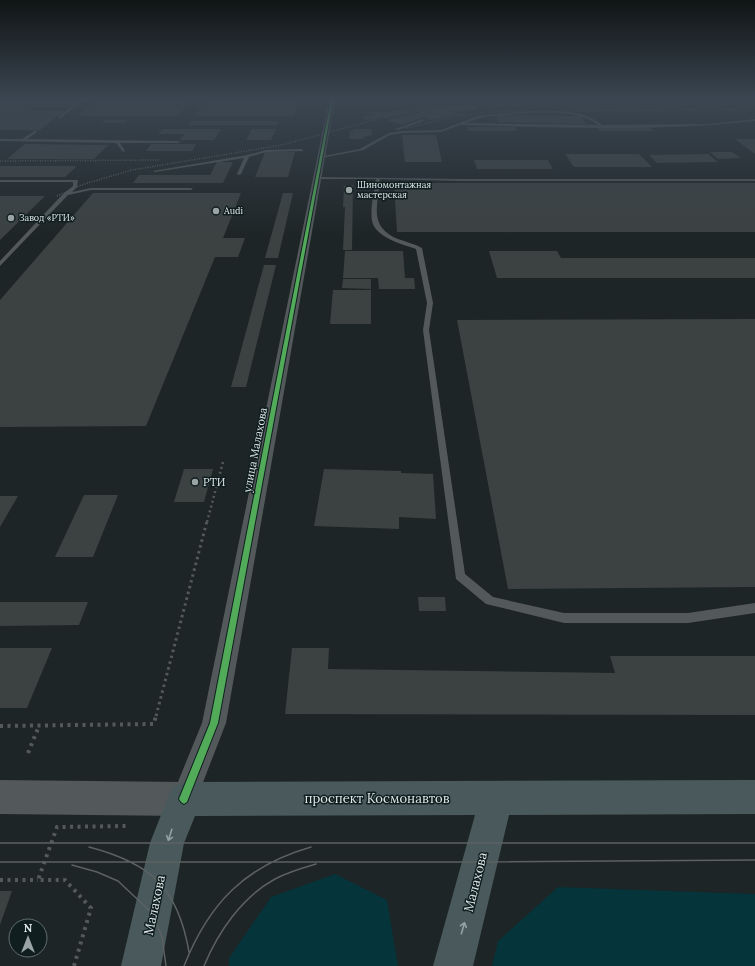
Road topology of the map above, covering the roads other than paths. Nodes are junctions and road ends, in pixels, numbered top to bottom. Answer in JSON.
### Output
{"nodes":[{"id":1,"x":119,"y":145,"type":"edge"},
{"id":2,"x":323,"y":145,"type":"edge"},
{"id":3,"x":369,"y":145,"type":"edge"},
{"id":4,"x":302,"y":150,"type":"dead end"},
{"id":5,"x":122,"y":151,"type":"dead end"},
{"id":6,"x":247,"y":156,"type":"junction"},
{"id":7,"x":321,"y":157,"type":"junction"},
{"id":8,"x":155,"y":171,"type":"dead end"},
{"id":9,"x":239,"y":174,"type":"dead end"},
{"id":10,"x":317,"y":178,"type":"junction"},
{"id":11,"x":378,"y":178,"type":"junction"},
{"id":12,"x":755,"y":180,"type":"edge"},
{"id":13,"x":0,"y":181,"type":"edge"},
{"id":14,"x":191,"y":189,"type":"dead end"},
{"id":15,"x":64,"y":196,"type":"junction"},
{"id":16,"x":0,"y":264,"type":"edge"},
{"id":17,"x":755,"y":608,"type":"edge"},
{"id":18,"x":0,"y":797,"type":"edge"},
{"id":19,"x":755,"y":797,"type":"edge"},
{"id":20,"x":496,"y":798,"type":"junction"},
{"id":21,"x":184,"y":799,"type":"junction"},
{"id":22,"x":141,"y":966,"type":"edge"},
{"id":23,"x":453,"y":966,"type":"edge"}],
"edges":[{"from":1,"to":5,"type":"lane"},
{"from":2,"to":7,"type":"street","name":"улица Малахова"},
{"from":3,"to":7,"type":"lane"},
{"from":4,"to":6,"type":"lane"},
{"from":6,"to":8,"type":"lane"},
{"from":6,"to":9,"type":"lane"},
{"from":7,"to":10,"type":"street","name":"улица Малахова"},
{"from":10,"to":11,"type":"lane"},
{"from":10,"to":21,"type":"street","name":"улица Малахова"},
{"from":11,"to":12,"type":"lane"},
{"from":11,"to":17,"type":"lane"},
{"from":13,"to":15,"type":"lane"},
{"from":14,"to":15,"type":"lane"},
{"from":15,"to":16,"type":"lane"},
{"from":18,"to":21,"type":"main road","name":"проспект Космонавтов"},
{"from":19,"to":20,"type":"main road","name":"проспект Космонавтов"},
{"from":20,"to":21,"type":"main road","name":"проспект Космонавтов"},
{"from":23,"to":20,"type":"main road","name":"Малахова","one_way":true},
{"from":21,"to":22,"type":"main road","name":"Малахова","one_way":true}]}
